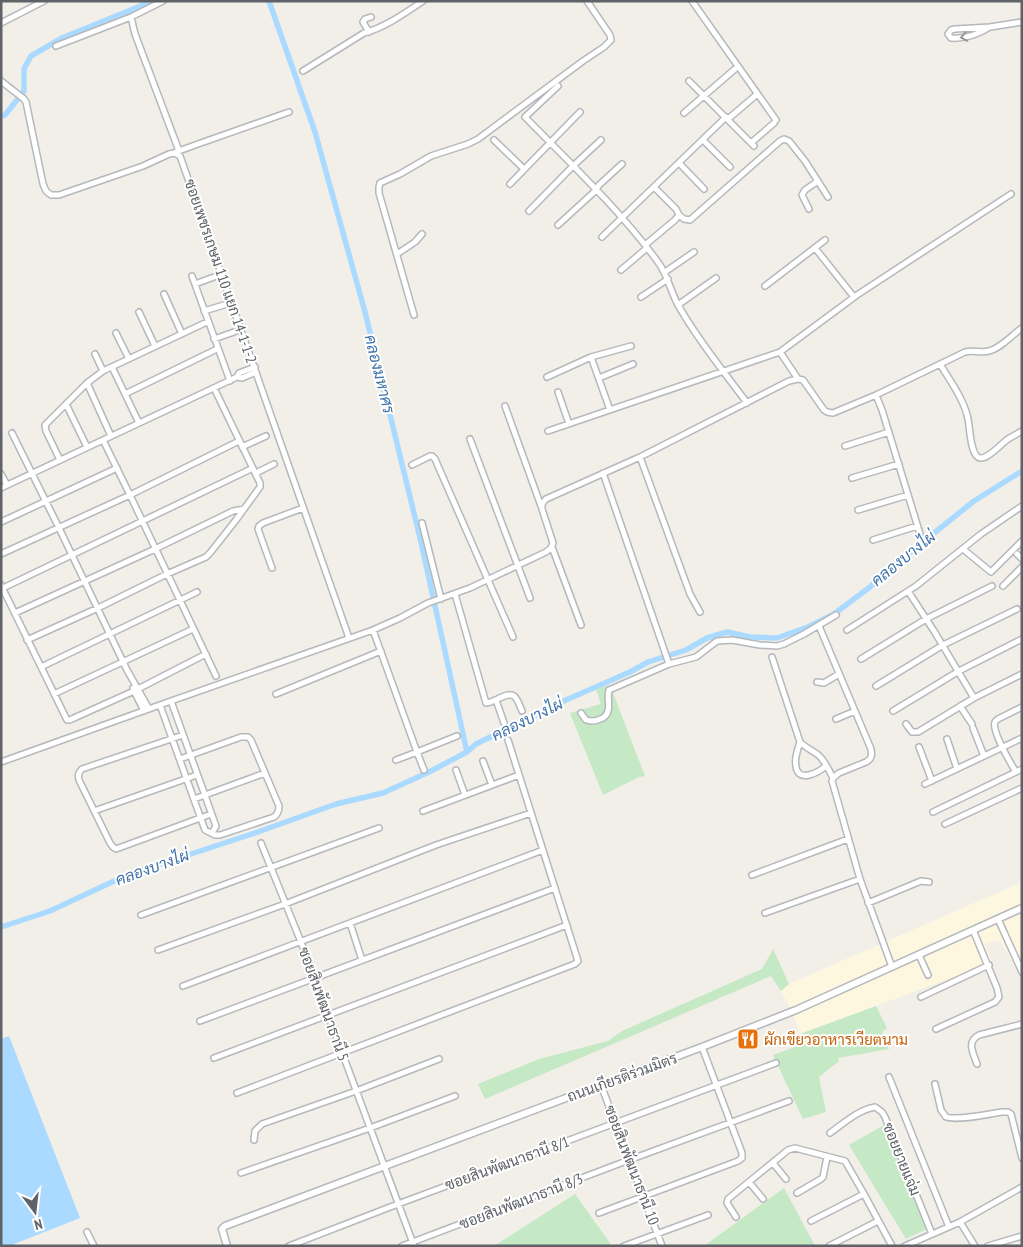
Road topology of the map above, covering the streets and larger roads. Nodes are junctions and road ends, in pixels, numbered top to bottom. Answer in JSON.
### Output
{"nodes":[{"id":1,"x":44,"y":1,"type":"edge"},
{"id":2,"x":163,"y":1,"type":"edge"},
{"id":3,"x":423,"y":1,"type":"edge"},
{"id":4,"x":587,"y":1,"type":"edge"},
{"id":5,"x":692,"y":1,"type":"edge"},
{"id":6,"x":131,"y":17,"type":"junction"},
{"id":7,"x":371,"y":17,"type":"dead end"},
{"id":8,"x":1022,"y":22,"type":"edge"},
{"id":9,"x":1,"y":23,"type":"edge"},
{"id":10,"x":990,"y":27,"type":"junction"},
{"id":11,"x":369,"y":32,"type":"junction"},
{"id":12,"x":56,"y":46,"type":"dead end"},
{"id":13,"x":735,"y":69,"type":"dead end"},
{"id":14,"x":303,"y":71,"type":"dead end"},
{"id":15,"x":689,"y":81,"type":"dead end"},
{"id":16,"x":1,"y":82,"type":"edge"},
{"id":17,"x":558,"y":86,"type":"dead end"},
{"id":18,"x":704,"y":96,"type":"junction"},
{"id":19,"x":755,"y":96,"type":"dead end"},
{"id":20,"x":289,"y":112,"type":"dead end"},
{"id":21,"x":580,"y":112,"type":"dead end"},
{"id":22,"x":684,"y":113,"type":"dead end"},
{"id":23,"x":727,"y":118,"type":"junction"},
{"id":24,"x":494,"y":140,"type":"dead end"},
{"id":25,"x":601,"y":140,"type":"dead end"},
{"id":26,"x":703,"y":140,"type":"junction"},
{"id":27,"x":550,"y":142,"type":"junction"},
{"id":28,"x":176,"y":152,"type":"junction"},
{"id":29,"x":679,"y":163,"type":"junction"},
{"id":30,"x":622,"y":164,"type":"dead end"},
{"id":31,"x":573,"y":166,"type":"junction"},
{"id":32,"x":524,"y":168,"type":"junction"},
{"id":33,"x":730,"y":168,"type":"dead end"},
{"id":34,"x":818,"y":181,"type":"junction"},
{"id":35,"x":510,"y":184,"type":"dead end"},
{"id":36,"x":654,"y":187,"type":"junction"},
{"id":37,"x":596,"y":189,"type":"junction"},
{"id":38,"x":704,"y":189,"type":"dead end"},
{"id":39,"x":1011,"y":194,"type":"dead end"},
{"id":40,"x":828,"y":197,"type":"dead end"},
{"id":41,"x":809,"y":209,"type":"dead end"},
{"id":42,"x":530,"y":211,"type":"dead end"},
{"id":43,"x":679,"y":215,"type":"junction"},
{"id":44,"x":622,"y":218,"type":"junction"},
{"id":45,"x":558,"y":225,"type":"dead end"},
{"id":46,"x":422,"y":234,"type":"dead end"},
{"id":47,"x":602,"y":237,"type":"dead end"},
{"id":48,"x":825,"y":240,"type":"dead end"},
{"id":49,"x":646,"y":247,"type":"junction"},
{"id":50,"x":815,"y":248,"type":"junction"},
{"id":51,"x":694,"y":252,"type":"dead end"},
{"id":52,"x":397,"y":254,"type":"junction"},
{"id":53,"x":621,"y":270,"type":"dead end"},
{"id":54,"x":665,"y":272,"type":"junction"},
{"id":55,"x":192,"y":276,"type":"dead end"},
{"id":56,"x":214,"y":278,"type":"dead end"},
{"id":57,"x":716,"y":278,"type":"dead end"},
{"id":58,"x":668,"y":279,"type":"junction"},
{"id":59,"x":195,"y":284,"type":"junction"},
{"id":60,"x":765,"y":286,"type":"dead end"},
{"id":61,"x":164,"y":294,"type":"dead end"},
{"id":62,"x":641,"y":297,"type":"dead end"},
{"id":63,"x":854,"y":297,"type":"junction"},
{"id":64,"x":224,"y":305,"type":"dead end"},
{"id":65,"x":678,"y":305,"type":"junction"},
{"id":66,"x":204,"y":311,"type":"junction"},
{"id":67,"x":139,"y":312,"type":"dead end"},
{"id":68,"x":414,"y":315,"type":"dead end"},
{"id":69,"x":208,"y":322,"type":"junction"},
{"id":70,"x":1022,"y":328,"type":"edge"},
{"id":71,"x":234,"y":332,"type":"dead end"},
{"id":72,"x":116,"y":333,"type":"dead end"},
{"id":73,"x":182,"y":334,"type":"junction"},
{"id":74,"x":214,"y":339,"type":"junction"},
{"id":75,"x":156,"y":346,"type":"junction"},
{"id":76,"x":631,"y":346,"type":"dead end"},
{"id":77,"x":218,"y":349,"type":"junction"},
{"id":78,"x":780,"y":352,"type":"junction"},
{"id":79,"x":95,"y":354,"type":"dead end"},
{"id":80,"x":591,"y":357,"type":"junction"},
{"id":81,"x":129,"y":359,"type":"junction"},
{"id":82,"x":634,"y":364,"type":"dead end"},
{"id":83,"x":940,"y":364,"type":"junction"},
{"id":84,"x":112,"y":367,"type":"junction"},
{"id":85,"x":255,"y":370,"type":"junction"},
{"id":86,"x":103,"y":371,"type":"junction"},
{"id":87,"x":723,"y":371,"type":"junction"},
{"id":88,"x":547,"y":377,"type":"dead end"},
{"id":89,"x":599,"y":378,"type":"junction"},
{"id":90,"x":798,"y":379,"type":"junction"},
{"id":91,"x":230,"y":381,"type":"junction"},
{"id":92,"x":87,"y":383,"type":"junction"},
{"id":93,"x":214,"y":388,"type":"junction"},
{"id":94,"x":558,"y":392,"type":"dead end"},
{"id":95,"x":125,"y":394,"type":"junction"},
{"id":96,"x":876,"y":395,"type":"junction"},
{"id":97,"x":747,"y":403,"type":"junction"},
{"id":98,"x":66,"y":404,"type":"junction"},
{"id":99,"x":506,"y":406,"type":"dead end"},
{"id":100,"x":610,"y":410,"type":"junction"},
{"id":101,"x":139,"y":423,"type":"junction"},
{"id":102,"x":569,"y":424,"type":"junction"},
{"id":103,"x":548,"y":431,"type":"dead end"},
{"id":104,"x":1022,"y":431,"type":"edge"},
{"id":105,"x":889,"y":432,"type":"junction"},
{"id":106,"x":12,"y":433,"type":"dead end"},
{"id":107,"x":111,"y":436,"type":"junction"},
{"id":108,"x":266,"y":436,"type":"dead end"},
{"id":109,"x":470,"y":439,"type":"dead end"},
{"id":110,"x":103,"y":440,"type":"junction"},
{"id":111,"x":239,"y":441,"type":"junction"},
{"id":112,"x":845,"y":446,"type":"dead end"},
{"id":113,"x":87,"y":447,"type":"junction"},
{"id":114,"x":242,"y":447,"type":"junction"},
{"id":115,"x":640,"y":456,"type":"junction"},
{"id":116,"x":60,"y":460,"type":"junction"},
{"id":117,"x":274,"y":464,"type":"dead end"},
{"id":118,"x":412,"y":464,"type":"dead end"},
{"id":119,"x":899,"y":464,"type":"junction"},
{"id":120,"x":116,"y":468,"type":"junction"},
{"id":121,"x":254,"y":471,"type":"junction"},
{"id":122,"x":32,"y":473,"type":"junction"},
{"id":123,"x":603,"y":473,"type":"junction"},
{"id":124,"x":1,"y":474,"type":"edge"},
{"id":125,"x":852,"y":478,"type":"dead end"},
{"id":126,"x":4,"y":486,"type":"edge"},
{"id":127,"x":130,"y":495,"type":"junction"},
{"id":128,"x":908,"y":495,"type":"junction"},
{"id":129,"x":46,"y":500,"type":"junction"},
{"id":130,"x":541,"y":506,"type":"junction"},
{"id":131,"x":1022,"y":506,"type":"edge"},
{"id":132,"x":303,"y":508,"type":"junction"},
{"id":133,"x":244,"y":509,"type":"junction"},
{"id":134,"x":858,"y":510,"type":"dead end"},
{"id":135,"x":1,"y":522,"type":"edge"},
{"id":136,"x":142,"y":522,"type":"junction"},
{"id":137,"x":422,"y":523,"type":"dead end"},
{"id":138,"x":917,"y":526,"type":"junction"},
{"id":139,"x":59,"y":528,"type":"junction"},
{"id":140,"x":920,"y":534,"type":"dead end"},
{"id":141,"x":873,"y":540,"type":"dead end"},
{"id":142,"x":1022,"y":541,"type":"edge"},
{"id":143,"x":552,"y":547,"type":"junction"},
{"id":144,"x":155,"y":549,"type":"junction"},
{"id":145,"x":963,"y":549,"type":"junction"},
{"id":146,"x":1,"y":554,"type":"edge"},
{"id":147,"x":1017,"y":554,"type":"dead end"},
{"id":148,"x":72,"y":555,"type":"junction"},
{"id":149,"x":1022,"y":559,"type":"edge"},
{"id":150,"x":517,"y":566,"type":"junction"},
{"id":151,"x":1022,"y":567,"type":"edge"},
{"id":152,"x":272,"y":568,"type":"dead end"},
{"id":153,"x":167,"y":574,"type":"junction"},
{"id":154,"x":488,"y":580,"type":"junction"},
{"id":155,"x":85,"y":582,"type":"junction"},
{"id":156,"x":2,"y":586,"type":"edge"},
{"id":157,"x":992,"y":586,"type":"dead end"},
{"id":158,"x":1003,"y":586,"type":"dead end"},
{"id":159,"x":197,"y":592,"type":"dead end"},
{"id":160,"x":908,"y":592,"type":"junction"},
{"id":161,"x":455,"y":594,"type":"junction"},
{"id":162,"x":530,"y":598,"type":"dead end"},
{"id":163,"x":439,"y":600,"type":"junction"},
{"id":164,"x":180,"y":601,"type":"junction"},
{"id":165,"x":98,"y":608,"type":"junction"},
{"id":166,"x":1017,"y":609,"type":"dead end"},
{"id":167,"x":700,"y":612,"type":"dead end"},
{"id":168,"x":15,"y":613,"type":"junction"},
{"id":169,"x":836,"y":615,"type":"dead end"},
{"id":170,"x":926,"y":619,"type":"junction"},
{"id":171,"x":581,"y":625,"type":"dead end"},
{"id":172,"x":819,"y":626,"type":"junction"},
{"id":173,"x":194,"y":629,"type":"junction"},
{"id":174,"x":373,"y":630,"type":"junction"},
{"id":175,"x":847,"y":630,"type":"dead end"},
{"id":176,"x":111,"y":635,"type":"junction"},
{"id":177,"x":513,"y":637,"type":"dead end"},
{"id":178,"x":349,"y":638,"type":"junction"},
{"id":179,"x":1022,"y":639,"type":"edge"},
{"id":180,"x":28,"y":640,"type":"junction"},
{"id":181,"x":943,"y":645,"type":"junction"},
{"id":182,"x":381,"y":651,"type":"junction"},
{"id":183,"x":206,"y":654,"type":"junction"},
{"id":184,"x":772,"y":657,"type":"dead end"},
{"id":185,"x":861,"y":659,"type":"dead end"},
{"id":186,"x":124,"y":661,"type":"junction"},
{"id":187,"x":668,"y":662,"type":"junction"},
{"id":188,"x":41,"y":667,"type":"junction"},
{"id":189,"x":958,"y":672,"type":"junction"},
{"id":190,"x":839,"y":674,"type":"junction"},
{"id":191,"x":1022,"y":674,"type":"edge"},
{"id":192,"x":216,"y":676,"type":"dead end"},
{"id":193,"x":817,"y":682,"type":"dead end"},
{"id":194,"x":876,"y":686,"type":"dead end"},
{"id":195,"x":136,"y":690,"type":"junction"},
{"id":196,"x":54,"y":694,"type":"junction"},
{"id":197,"x":276,"y":694,"type":"dead end"},
{"id":198,"x":974,"y":698,"type":"junction"},
{"id":199,"x":496,"y":700,"type":"junction"},
{"id":200,"x":171,"y":701,"type":"junction"},
{"id":201,"x":160,"y":705,"type":"junction"},
{"id":202,"x":960,"y":706,"type":"junction"},
{"id":203,"x":1022,"y":707,"type":"edge"},
{"id":204,"x":146,"y":710,"type":"junction"},
{"id":205,"x":522,"y":711,"type":"dead end"},
{"id":206,"x":855,"y":711,"type":"junction"},
{"id":207,"x":893,"y":711,"type":"dead end"},
{"id":208,"x":581,"y":713,"type":"dead end"},
{"id":209,"x":836,"y":719,"type":"dead end"},
{"id":210,"x":504,"y":723,"type":"dead end"},
{"id":211,"x":906,"y":724,"type":"dead end"},
{"id":212,"x":183,"y":735,"type":"junction"},
{"id":213,"x":457,"y":736,"type":"dead end"},
{"id":214,"x":1022,"y":738,"type":"edge"},
{"id":215,"x":172,"y":739,"type":"junction"},
{"id":216,"x":947,"y":739,"type":"dead end"},
{"id":217,"x":508,"y":740,"type":"dead end"},
{"id":218,"x":800,"y":742,"type":"junction"},
{"id":219,"x":919,"y":747,"type":"dead end"},
{"id":220,"x":1002,"y":747,"type":"junction"},
{"id":221,"x":418,"y":752,"type":"junction"},
{"id":222,"x":190,"y":755,"type":"junction"},
{"id":223,"x":984,"y":756,"type":"junction"},
{"id":224,"x":180,"y":759,"type":"junction"},
{"id":225,"x":396,"y":760,"type":"dead end"},
{"id":226,"x":482,"y":761,"type":"dead end"},
{"id":227,"x":1,"y":762,"type":"edge"},
{"id":228,"x":826,"y":766,"type":"junction"},
{"id":229,"x":958,"y":769,"type":"junction"},
{"id":230,"x":1022,"y":769,"type":"edge"},
{"id":231,"x":424,"y":770,"type":"dead end"},
{"id":232,"x":456,"y":770,"type":"dead end"},
{"id":233,"x":1016,"y":772,"type":"junction"},
{"id":234,"x":265,"y":774,"type":"junction"},
{"id":235,"x":197,"y":775,"type":"junction"},
{"id":236,"x":519,"y":775,"type":"junction"},
{"id":237,"x":832,"y":778,"type":"junction"},
{"id":238,"x":187,"y":779,"type":"junction"},
{"id":239,"x":932,"y":781,"type":"junction"},
{"id":240,"x":925,"y":784,"type":"dead end"},
{"id":241,"x":492,"y":785,"type":"junction"},
{"id":242,"x":1022,"y":788,"type":"edge"},
{"id":243,"x":465,"y":795,"type":"junction"},
{"id":244,"x":204,"y":796,"type":"junction"},
{"id":245,"x":194,"y":799,"type":"junction"},
{"id":246,"x":94,"y":811,"type":"junction"},
{"id":247,"x":423,"y":811,"type":"dead end"},
{"id":248,"x":531,"y":812,"type":"junction"},
{"id":249,"x":933,"y":812,"type":"dead end"},
{"id":250,"x":211,"y":814,"type":"junction"},
{"id":251,"x":201,"y":818,"type":"junction"},
{"id":252,"x":945,"y":824,"type":"dead end"},
{"id":253,"x":378,"y":828,"type":"dead end"},
{"id":254,"x":212,"y":833,"type":"junction"},
{"id":255,"x":848,"y":839,"type":"junction"},
{"id":256,"x":261,"y":843,"type":"dead end"},
{"id":257,"x":543,"y":850,"type":"junction"},
{"id":258,"x":271,"y":868,"type":"junction"},
{"id":259,"x":752,"y":875,"type":"dead end"},
{"id":260,"x":860,"y":879,"type":"junction"},
{"id":261,"x":929,"y":882,"type":"dead end"},
{"id":262,"x":555,"y":888,"type":"junction"},
{"id":263,"x":868,"y":903,"type":"junction"},
{"id":264,"x":285,"y":904,"type":"junction"},
{"id":265,"x":1022,"y":908,"type":"edge"},
{"id":266,"x":765,"y":913,"type":"dead end"},
{"id":267,"x":141,"y":915,"type":"dead end"},
{"id":268,"x":998,"y":919,"type":"junction"},
{"id":269,"x":350,"y":923,"type":"junction"},
{"id":270,"x":567,"y":925,"type":"junction"},
{"id":271,"x":973,"y":930,"type":"junction"},
{"id":272,"x":300,"y":942,"type":"junction"},
{"id":273,"x":158,"y":950,"type":"dead end"},
{"id":274,"x":919,"y":955,"type":"junction"},
{"id":275,"x":362,"y":960,"type":"junction"},
{"id":276,"x":989,"y":965,"type":"junction"},
{"id":277,"x":892,"y":967,"type":"junction"},
{"id":278,"x":1022,"y":972,"type":"edge"},
{"id":279,"x":928,"y":975,"type":"dead end"},
{"id":280,"x":314,"y":978,"type":"junction"},
{"id":281,"x":184,"y":986,"type":"dead end"},
{"id":282,"x":921,"y":997,"type":"dead end"},
{"id":283,"x":328,"y":1016,"type":"junction"},
{"id":284,"x":200,"y":1021,"type":"dead end"},
{"id":285,"x":1022,"y":1024,"type":"edge"},
{"id":286,"x":936,"y":1029,"type":"dead end"},
{"id":287,"x":702,"y":1047,"type":"junction"},
{"id":288,"x":342,"y":1053,"type":"junction"},
{"id":289,"x":214,"y":1058,"type":"dead end"},
{"id":290,"x":439,"y":1059,"type":"dead end"},
{"id":291,"x":776,"y":1063,"type":"dead end"},
{"id":292,"x":977,"y":1064,"type":"dead end"},
{"id":293,"x":889,"y":1077,"type":"dead end"},
{"id":294,"x":601,"y":1084,"type":"junction"},
{"id":295,"x":935,"y":1084,"type":"dead end"},
{"id":296,"x":717,"y":1085,"type":"junction"},
{"id":297,"x":356,"y":1091,"type":"junction"},
{"id":298,"x":236,"y":1094,"type":"dead end"},
{"id":299,"x":455,"y":1096,"type":"dead end"},
{"id":300,"x":789,"y":1101,"type":"dead end"},
{"id":301,"x":616,"y":1122,"type":"junction"},
{"id":302,"x":731,"y":1122,"type":"junction"},
{"id":303,"x":370,"y":1128,"type":"junction"},
{"id":304,"x":830,"y":1132,"type":"dead end"},
{"id":305,"x":254,"y":1140,"type":"dead end"},
{"id":306,"x":827,"y":1157,"type":"junction"},
{"id":307,"x":1022,"y":1158,"type":"edge"},
{"id":308,"x":629,"y":1160,"type":"junction"},
{"id":309,"x":773,"y":1163,"type":"junction"},
{"id":310,"x":384,"y":1166,"type":"junction"},
{"id":311,"x":241,"y":1173,"type":"dead end"},
{"id":312,"x":786,"y":1179,"type":"dead end"},
{"id":313,"x":749,"y":1182,"type":"junction"},
{"id":314,"x":1022,"y":1186,"type":"edge"},
{"id":315,"x":797,"y":1193,"type":"dead end"},
{"id":316,"x":864,"y":1194,"type":"junction"},
{"id":317,"x":643,"y":1196,"type":"junction"},
{"id":318,"x":763,"y":1199,"type":"dead end"},
{"id":319,"x":398,"y":1204,"type":"junction"},
{"id":320,"x":599,"y":1213,"type":"dead end"},
{"id":321,"x":708,"y":1215,"type":"dead end"},
{"id":322,"x":736,"y":1217,"type":"dead end"},
{"id":323,"x":811,"y":1221,"type":"dead end"},
{"id":324,"x":878,"y":1221,"type":"junction"},
{"id":325,"x":960,"y":1222,"type":"junction"},
{"id":326,"x":950,"y":1227,"type":"junction"},
{"id":327,"x":87,"y":1232,"type":"dead end"},
{"id":328,"x":657,"y":1233,"type":"junction"},
{"id":329,"x":932,"y":1234,"type":"junction"},
{"id":330,"x":1022,"y":1236,"type":"edge"},
{"id":331,"x":413,"y":1244,"type":"edge"},
{"id":332,"x":907,"y":1245,"type":"edge"},
{"id":333,"x":94,"y":1246,"type":"edge"},
{"id":334,"x":227,"y":1246,"type":"edge"},
{"id":335,"x":290,"y":1246,"type":"edge"},
{"id":336,"x":402,"y":1246,"type":"edge"},
{"id":337,"x":624,"y":1246,"type":"edge"},
{"id":338,"x":662,"y":1246,"type":"edge"},
{"id":339,"x":829,"y":1246,"type":"edge"},
{"id":340,"x":892,"y":1246,"type":"edge"},
{"id":341,"x":975,"y":1246,"type":"edge"},
{"id":342,"x":988,"y":1246,"type":"edge"}],
"edges":[{"from":1,"to":9,"type":"street"},
{"from":2,"to":6,"type":"street"},
{"from":3,"to":11,"type":"street"},
{"from":4,"to":52,"type":"street"},
{"from":5,"to":23,"type":"street"},
{"from":6,"to":12,"type":"street"},
{"from":6,"to":28,"type":"street","name":"ซอยเพชรเกษม 110 แยก 14-1-1-2"},
{"from":7,"to":11,"type":"street"},
{"from":8,"to":10,"type":"street"},
{"from":10,"to":10,"type":"street","one_way":true},
{"from":11,"to":14,"type":"street"},
{"from":13,"to":18,"type":"street"},
{"from":15,"to":18,"type":"street"},
{"from":16,"to":28,"type":"street"},
{"from":17,"to":27,"type":"street"},
{"from":18,"to":22,"type":"street"},
{"from":18,"to":23,"type":"street"},
{"from":19,"to":23,"type":"street"},
{"from":20,"to":28,"type":"street"},
{"from":21,"to":27,"type":"street"},
{"from":23,"to":26,"type":"street"},
{"from":24,"to":32,"type":"street"},
{"from":25,"to":31,"type":"street"},
{"from":26,"to":29,"type":"street"},
{"from":26,"to":33,"type":"street"},
{"from":27,"to":31,"type":"street"},
{"from":27,"to":32,"type":"street"},
{"from":28,"to":85,"type":"street","name":"ซอยเพชรเกษม 110 แยก 14-1-1-2"},
{"from":29,"to":36,"type":"street"},
{"from":29,"to":38,"type":"street"},
{"from":30,"to":37,"type":"street"},
{"from":31,"to":37,"type":"street"},
{"from":31,"to":42,"type":"street"},
{"from":32,"to":35,"type":"street"},
{"from":34,"to":40,"type":"street"},
{"from":34,"to":41,"type":"street"},
{"from":34,"to":43,"type":"street"},
{"from":36,"to":43,"type":"street"},
{"from":36,"to":44,"type":"street"},
{"from":37,"to":44,"type":"street"},
{"from":37,"to":45,"type":"street"},
{"from":39,"to":63,"type":"street"},
{"from":43,"to":49,"type":"street"},
{"from":44,"to":47,"type":"street"},
{"from":44,"to":49,"type":"street"},
{"from":46,"to":52,"type":"street"},
{"from":48,"to":50,"type":"street"},
{"from":49,"to":53,"type":"street"},
{"from":49,"to":54,"type":"street"},
{"from":50,"to":60,"type":"street"},
{"from":50,"to":63,"type":"street"},
{"from":51,"to":54,"type":"street"},
{"from":52,"to":68,"type":"street"},
{"from":54,"to":58,"type":"street"},
{"from":55,"to":59,"type":"street"},
{"from":56,"to":59,"type":"street"},
{"from":57,"to":65,"type":"street"},
{"from":58,"to":62,"type":"street"},
{"from":58,"to":65,"type":"street"},
{"from":59,"to":66,"type":"street"},
{"from":61,"to":73,"type":"street"},
{"from":63,"to":78,"type":"street"},
{"from":64,"to":66,"type":"street"},
{"from":65,"to":87,"type":"street"},
{"from":66,"to":69,"type":"street"},
{"from":67,"to":75,"type":"street"},
{"from":69,"to":73,"type":"street"},
{"from":69,"to":74,"type":"street"},
{"from":70,"to":83,"type":"street"},
{"from":71,"to":74,"type":"street"},
{"from":72,"to":81,"type":"street"},
{"from":73,"to":75,"type":"street"},
{"from":74,"to":77,"type":"street"},
{"from":75,"to":81,"type":"street"},
{"from":76,"to":80,"type":"street"},
{"from":77,"to":91,"type":"street"},
{"from":77,"to":95,"type":"street"},
{"from":78,"to":87,"type":"street"},
{"from":78,"to":90,"type":"street"},
{"from":79,"to":86,"type":"street"},
{"from":80,"to":88,"type":"street"},
{"from":80,"to":89,"type":"street"},
{"from":81,"to":84,"type":"street"},
{"from":82,"to":89,"type":"street"},
{"from":83,"to":96,"type":"street"},
{"from":83,"to":104,"type":"street"},
{"from":84,"to":86,"type":"street"},
{"from":84,"to":95,"type":"street"},
{"from":85,"to":91,"type":"street"},
{"from":85,"to":132,"type":"street","name":"ซอยเพชรเกษม 110 แยก 14-1-1-2"},
{"from":86,"to":92,"type":"street"},
{"from":87,"to":97,"type":"street"},
{"from":87,"to":100,"type":"street"},
{"from":89,"to":100,"type":"street"},
{"from":90,"to":96,"type":"street"},
{"from":90,"to":97,"type":"street"},
{"from":91,"to":93,"type":"street"},
{"from":92,"to":98,"type":"street"},
{"from":92,"to":107,"type":"street"},
{"from":93,"to":101,"type":"street"},
{"from":93,"to":111,"type":"street"},
{"from":94,"to":102,"type":"street"},
{"from":95,"to":101,"type":"street"},
{"from":96,"to":105,"type":"street"},
{"from":97,"to":115,"type":"street"},
{"from":98,"to":113,"type":"street"},
{"from":98,"to":116,"type":"street"},
{"from":99,"to":130,"type":"street"},
{"from":100,"to":102,"type":"street"},
{"from":101,"to":107,"type":"street"},
{"from":102,"to":103,"type":"street"},
{"from":105,"to":112,"type":"street"},
{"from":105,"to":119,"type":"street"},
{"from":106,"to":122,"type":"street"},
{"from":107,"to":110,"type":"street"},
{"from":108,"to":114,"type":"street"},
{"from":109,"to":150,"type":"street"},
{"from":110,"to":113,"type":"street"},
{"from":110,"to":120,"type":"street"},
{"from":111,"to":114,"type":"street"},
{"from":111,"to":127,"type":"street"},
{"from":113,"to":116,"type":"street"},
{"from":114,"to":121,"type":"street"},
{"from":115,"to":123,"type":"street"},
{"from":115,"to":167,"type":"street"},
{"from":116,"to":122,"type":"street"},
{"from":117,"to":121,"type":"street"},
{"from":118,"to":154,"type":"street"},
{"from":119,"to":125,"type":"street"},
{"from":119,"to":128,"type":"street"},
{"from":120,"to":127,"type":"street"},
{"from":120,"to":129,"type":"street"},
{"from":121,"to":133,"type":"street"},
{"from":121,"to":136,"type":"street"},
{"from":122,"to":126,"type":"street"},
{"from":122,"to":129,"type":"street"},
{"from":123,"to":130,"type":"street"},
{"from":123,"to":187,"type":"street"},
{"from":124,"to":126,"type":"street"},
{"from":127,"to":136,"type":"street"},
{"from":127,"to":139,"type":"street"},
{"from":128,"to":134,"type":"street"},
{"from":128,"to":138,"type":"street"},
{"from":129,"to":135,"type":"street"},
{"from":129,"to":139,"type":"street"},
{"from":130,"to":143,"type":"street"},
{"from":131,"to":145,"type":"street"},
{"from":132,"to":152,"type":"street"},
{"from":132,"to":178,"type":"street","name":"ซอยเพชรเกษม 110 แยก 14-1-1-2"},
{"from":133,"to":144,"type":"street"},
{"from":133,"to":153,"type":"street"},
{"from":136,"to":144,"type":"street"},
{"from":136,"to":148,"type":"street"},
{"from":137,"to":163,"type":"street"},
{"from":138,"to":140,"type":"street"},
{"from":138,"to":141,"type":"street"},
{"from":139,"to":146,"type":"street"},
{"from":139,"to":148,"type":"street"},
{"from":142,"to":145,"type":"street"},
{"from":143,"to":150,"type":"street"},
{"from":143,"to":171,"type":"street"},
{"from":144,"to":153,"type":"street"},
{"from":144,"to":155,"type":"street"},
{"from":145,"to":160,"type":"street"},
{"from":147,"to":149,"type":"street"},
{"from":148,"to":155,"type":"street"},
{"from":148,"to":156,"type":"street"},
{"from":150,"to":154,"type":"street"},
{"from":150,"to":162,"type":"street"},
{"from":151,"to":158,"type":"street"},
{"from":153,"to":164,"type":"street"},
{"from":153,"to":165,"type":"street"},
{"from":154,"to":161,"type":"street"},
{"from":154,"to":177,"type":"street"},
{"from":155,"to":165,"type":"street"},
{"from":155,"to":168,"type":"street"},
{"from":156,"to":168,"type":"street"},
{"from":157,"to":170,"type":"street"},
{"from":159,"to":164,"type":"street"},
{"from":160,"to":170,"type":"street"},
{"from":160,"to":175,"type":"street"},
{"from":161,"to":163,"type":"street"},
{"from":161,"to":199,"type":"street"},
{"from":163,"to":174,"type":"street"},
{"from":164,"to":173,"type":"street"},
{"from":164,"to":176,"type":"street"},
{"from":165,"to":176,"type":"street"},
{"from":165,"to":180,"type":"street"},
{"from":166,"to":181,"type":"street"},
{"from":168,"to":180,"type":"street"},
{"from":169,"to":172,"type":"street"},
{"from":170,"to":181,"type":"street"},
{"from":170,"to":185,"type":"street"},
{"from":172,"to":187,"type":"street"},
{"from":172,"to":190,"type":"street"},
{"from":173,"to":183,"type":"street"},
{"from":173,"to":186,"type":"street"},
{"from":174,"to":178,"type":"street"},
{"from":174,"to":182,"type":"street"},
{"from":176,"to":186,"type":"street"},
{"from":176,"to":188,"type":"street"},
{"from":178,"to":200,"type":"street"},
{"from":179,"to":189,"type":"street"},
{"from":180,"to":188,"type":"street"},
{"from":181,"to":189,"type":"street"},
{"from":181,"to":194,"type":"street"},
{"from":182,"to":197,"type":"street"},
{"from":182,"to":221,"type":"street"},
{"from":183,"to":192,"type":"street"},
{"from":183,"to":195,"type":"street"},
{"from":184,"to":218,"type":"street"},
{"from":186,"to":195,"type":"street"},
{"from":186,"to":196,"type":"street"},
{"from":187,"to":208,"type":"street"},
{"from":188,"to":196,"type":"street"},
{"from":189,"to":198,"type":"street"},
{"from":189,"to":207,"type":"street"},
{"from":190,"to":193,"type":"street"},
{"from":190,"to":206,"type":"street"},
{"from":191,"to":198,"type":"street"},
{"from":195,"to":196,"type":"street"},
{"from":195,"to":204,"type":"street"},
{"from":198,"to":202,"type":"street"},
{"from":199,"to":205,"type":"street"},
{"from":199,"to":210,"type":"street"},
{"from":200,"to":201,"type":"street"},
{"from":200,"to":212,"type":"street"},
{"from":201,"to":204,"type":"street"},
{"from":201,"to":215,"type":"street"},
{"from":202,"to":211,"type":"street"},
{"from":202,"to":223,"type":"street"},
{"from":203,"to":220,"type":"street"},
{"from":204,"to":227,"type":"street"},
{"from":206,"to":209,"type":"street"},
{"from":206,"to":237,"type":"street"},
{"from":212,"to":215,"type":"street"},
{"from":212,"to":222,"type":"street"},
{"from":213,"to":221,"type":"street"},
{"from":214,"to":220,"type":"street"},
{"from":215,"to":224,"type":"street"},
{"from":215,"to":246,"type":"street"},
{"from":216,"to":229,"type":"street"},
{"from":217,"to":236,"type":"street"},
{"from":218,"to":228,"type":"street"},
{"from":218,"to":228,"type":"street"},
{"from":219,"to":239,"type":"street"},
{"from":220,"to":223,"type":"street"},
{"from":220,"to":233,"type":"street"},
{"from":221,"to":225,"type":"street"},
{"from":221,"to":231,"type":"street"},
{"from":222,"to":224,"type":"street"},
{"from":222,"to":234,"type":"street"},
{"from":222,"to":235,"type":"street"},
{"from":223,"to":229,"type":"street"},
{"from":224,"to":238,"type":"street"},
{"from":226,"to":241,"type":"street"},
{"from":228,"to":237,"type":"street"},
{"from":229,"to":239,"type":"street"},
{"from":230,"to":233,"type":"street"},
{"from":232,"to":243,"type":"street"},
{"from":233,"to":249,"type":"street"},
{"from":234,"to":244,"type":"street"},
{"from":234,"to":254,"type":"street"},
{"from":235,"to":238,"type":"street"},
{"from":235,"to":244,"type":"street"},
{"from":236,"to":241,"type":"street"},
{"from":236,"to":248,"type":"street"},
{"from":237,"to":255,"type":"street"},
{"from":238,"to":245,"type":"street"},
{"from":238,"to":246,"type":"street"},
{"from":239,"to":240,"type":"street"},
{"from":241,"to":243,"type":"street"},
{"from":242,"to":252,"type":"street"},
{"from":243,"to":247,"type":"street"},
{"from":244,"to":245,"type":"street"},
{"from":244,"to":250,"type":"street"},
{"from":245,"to":251,"type":"street"},
{"from":246,"to":251,"type":"street"},
{"from":248,"to":257,"type":"street"},
{"from":248,"to":264,"type":"street"},
{"from":250,"to":251,"type":"street"},
{"from":250,"to":254,"type":"street"},
{"from":251,"to":254,"type":"street"},
{"from":253,"to":258,"type":"street"},
{"from":255,"to":259,"type":"street"},
{"from":255,"to":260,"type":"street"},
{"from":256,"to":258,"type":"street","name":"ซอยสินพัฒนาธานี 5"},
{"from":257,"to":262,"type":"street"},
{"from":257,"to":269,"type":"street"},
{"from":258,"to":264,"type":"street","name":"ซอยสินพัฒนาธานี 5"},
{"from":258,"to":267,"type":"street"},
{"from":260,"to":263,"type":"street"},
{"from":260,"to":266,"type":"street"},
{"from":261,"to":263,"type":"street"},
{"from":262,"to":270,"type":"street"},
{"from":262,"to":275,"type":"street"},
{"from":263,"to":277,"type":"street"},
{"from":264,"to":272,"type":"street","name":"ซอยสินพัฒนาธานี 5"},
{"from":264,"to":273,"type":"street"},
{"from":265,"to":268,"type":"street","name":"ถนนเกียรติร่วมมิตร"},
{"from":268,"to":271,"type":"street","name":"ถนนเกียรติร่วมมิตร"},
{"from":268,"to":278,"type":"street"},
{"from":269,"to":272,"type":"street"},
{"from":269,"to":275,"type":"street"},
{"from":270,"to":283,"type":"street"},
{"from":270,"to":288,"type":"street"},
{"from":271,"to":274,"type":"street","name":"ถนนเกียรติร่วมมิตร"},
{"from":271,"to":276,"type":"street"},
{"from":272,"to":280,"type":"street","name":"ซอยสินพัฒนาธานี 5"},
{"from":272,"to":281,"type":"street"},
{"from":274,"to":277,"type":"street","name":"ถนนเกียรติร่วมมิตร"},
{"from":274,"to":279,"type":"street"},
{"from":275,"to":280,"type":"street"},
{"from":276,"to":282,"type":"street"},
{"from":276,"to":286,"type":"street"},
{"from":277,"to":287,"type":"street","name":"ถนนเกียรติร่วมมิตร"},
{"from":280,"to":283,"type":"street","name":"ซอยสินพัฒนาธานี 5"},
{"from":280,"to":284,"type":"street"},
{"from":283,"to":288,"type":"street","name":"ซอยสินพัฒนาธานี 5"},
{"from":283,"to":289,"type":"street"},
{"from":285,"to":292,"type":"street"},
{"from":287,"to":294,"type":"street","name":"ถนนเกียรติร่วมมิตร"},
{"from":287,"to":296,"type":"street"},
{"from":288,"to":297,"type":"street","name":"ซอยสินพัฒนาธานี 5"},
{"from":288,"to":298,"type":"street"},
{"from":290,"to":297,"type":"street"},
{"from":291,"to":296,"type":"street","name":"ซอยสินพัฒนาธานี 8/1"},
{"from":293,"to":326,"type":"street"},
{"from":294,"to":301,"type":"street","name":"ซอยสินพัฒนาธานี 10"},
{"from":294,"to":310,"type":"street","name":"ถนนเกียรติร่วมมิตร"},
{"from":295,"to":307,"type":"street"},
{"from":296,"to":301,"type":"street","name":"ซอยสินพัฒนาธานี 8/1"},
{"from":296,"to":302,"type":"street"},
{"from":297,"to":303,"type":"street","name":"ซอยสินพัฒนาธานี 5"},
{"from":297,"to":305,"type":"street"},
{"from":299,"to":303,"type":"street"},
{"from":300,"to":302,"type":"street","name":"ซอยสินพัฒนาธานี 8/3"},
{"from":301,"to":308,"type":"street","name":"ซอยสินพัฒนาธานี 10"},
{"from":301,"to":319,"type":"street","name":"ซอยสินพัฒนาธานี 8/1"},
{"from":302,"to":308,"type":"street","name":"ซอยสินพัฒนาธานี 8/3"},
{"from":302,"to":317,"type":"street"},
{"from":303,"to":310,"type":"street","name":"ซอยสินพัฒนาธานี 5"},
{"from":303,"to":311,"type":"street"},
{"from":304,"to":329,"type":"street","name":"ซอยยายแจ่ม"},
{"from":306,"to":309,"type":"street"},
{"from":306,"to":315,"type":"street"},
{"from":306,"to":316,"type":"street"},
{"from":308,"to":317,"type":"street","name":"ซอยสินพัฒนาธานี 10"},
{"from":308,"to":331,"type":"street","name":"ซอยสินพัฒนาธานี 8/3"},
{"from":309,"to":312,"type":"street"},
{"from":309,"to":313,"type":"street"},
{"from":310,"to":319,"type":"street","name":"ซอยสินพัฒนาธานี 5"},
{"from":310,"to":334,"type":"street","name":"ถนนเกียรติร่วมมิตร"},
{"from":313,"to":318,"type":"street"},
{"from":313,"to":322,"type":"street"},
{"from":314,"to":325,"type":"street"},
{"from":316,"to":323,"type":"street"},
{"from":316,"to":324,"type":"street"},
{"from":317,"to":320,"type":"street"},
{"from":317,"to":328,"type":"street","name":"ซอยสินพัฒนาธานี 10"},
{"from":319,"to":331,"type":"street","name":"ซอยสินพัฒนาธานี 5"},
{"from":319,"to":335,"type":"street","name":"ซอยสินพัฒนาธานี 8/1"},
{"from":321,"to":328,"type":"street"},
{"from":324,"to":339,"type":"street"},
{"from":324,"to":340,"type":"street"},
{"from":325,"to":326,"type":"street"},
{"from":325,"to":341,"type":"street"},
{"from":326,"to":329,"type":"street"},
{"from":327,"to":333,"type":"street"},
{"from":328,"to":337,"type":"street"},
{"from":328,"to":338,"type":"street","name":"ซอยสินพัฒนาธานี 10"},
{"from":329,"to":332,"type":"street"},
{"from":330,"to":342,"type":"street"},
{"from":331,"to":336,"type":"street","name":"ซอยสินพัฒนาธานี 8/3"}]}
